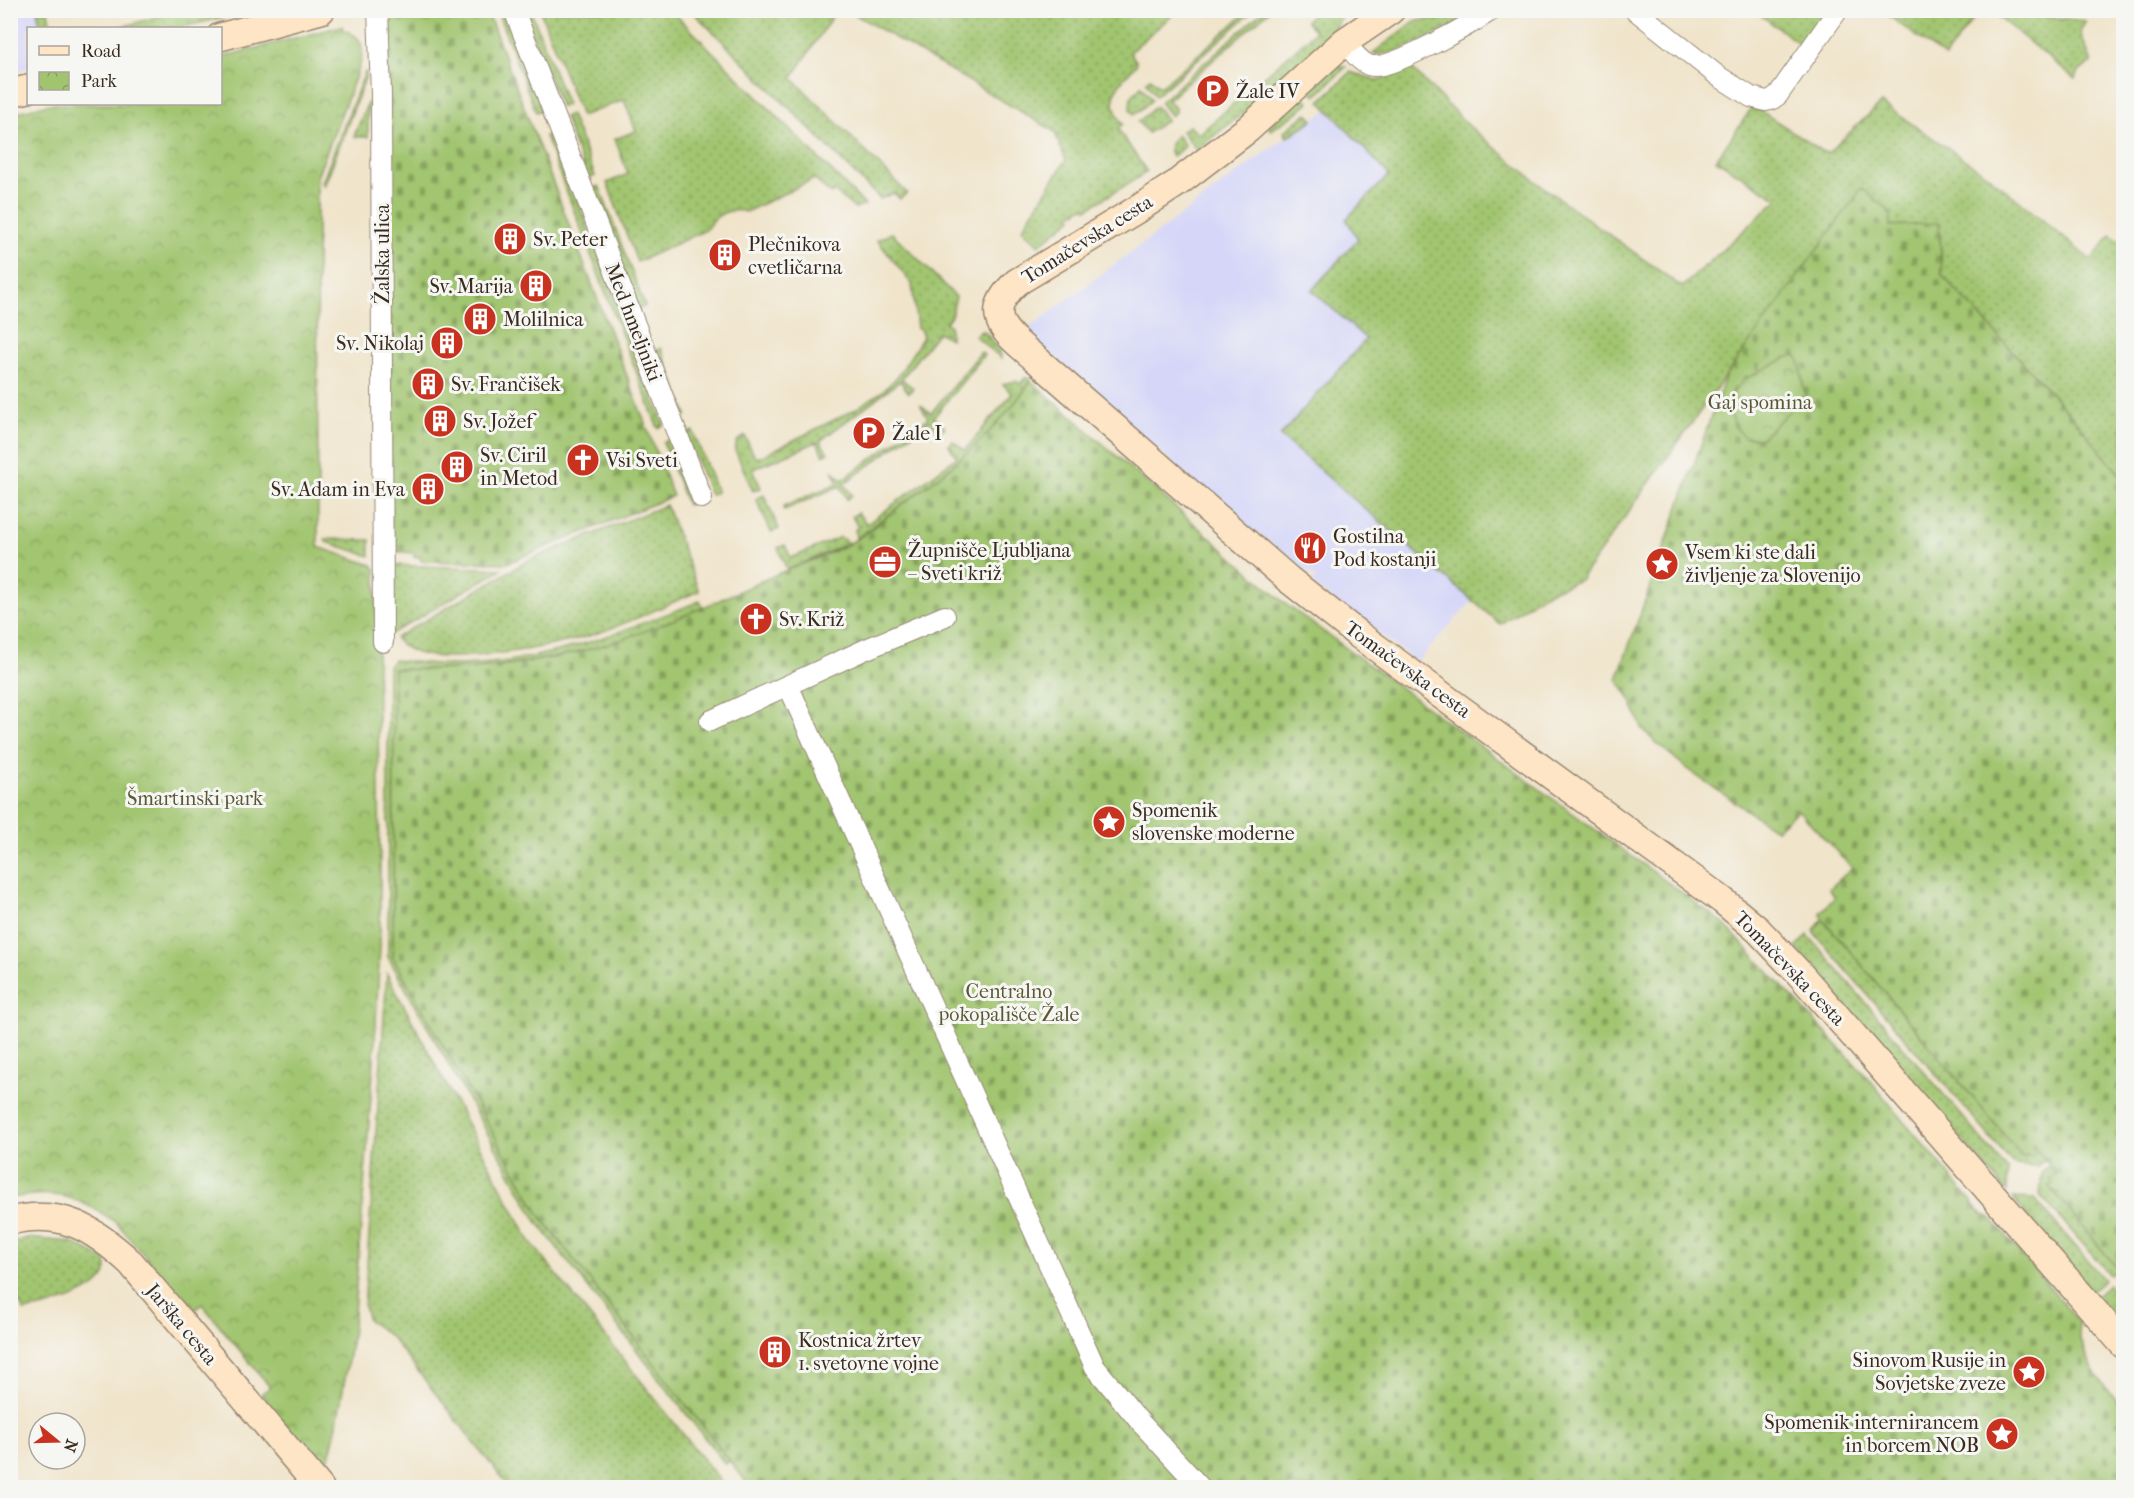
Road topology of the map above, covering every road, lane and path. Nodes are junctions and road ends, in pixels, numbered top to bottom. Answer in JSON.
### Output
{"nodes":[{"id":1,"x":321,"y":10,"type":"edge"},
{"id":2,"x":378,"y":10,"type":"edge"},
{"id":3,"x":514,"y":10,"type":"edge"},
{"id":4,"x":1362,"y":10,"type":"edge"},
{"id":5,"x":1390,"y":10,"type":"edge"},
{"id":6,"x":1491,"y":10,"type":"edge"},
{"id":7,"x":1635,"y":10,"type":"edge"},
{"id":8,"x":1838,"y":10,"type":"edge"},
{"id":9,"x":222,"y":36,"type":"edge"},
{"id":10,"x":1344,"y":42,"type":"junction"},
{"id":11,"x":27,"y":88,"type":"edge"},
{"id":12,"x":10,"y":93,"type":"edge"},
{"id":13,"x":702,"y":498,"type":"dead end"},
{"id":14,"x":945,"y":616,"type":"dead end"},
{"id":15,"x":383,"y":642,"type":"dead end"},
{"id":16,"x":788,"y":685,"type":"junction"},
{"id":17,"x":711,"y":721,"type":"dead end"},
{"id":18,"x":10,"y":1221,"type":"edge"},
{"id":19,"x":2124,"y":1346,"type":"edge"},
{"id":20,"x":320,"y":1488,"type":"edge"},
{"id":21,"x":1200,"y":1488,"type":"edge"}],
"edges":[{"from":1,"to":9,"type":"street"},
{"from":2,"to":15,"type":"street","name":"Žalska ulica"},
{"from":3,"to":13,"type":"street","name":"Med hmeljniki"},
{"from":4,"to":10,"type":"street","name":"Tomačevska cesta"},
{"from":5,"to":10,"type":"street","name":"Tomačevska cesta"},
{"from":6,"to":10,"type":"street"},
{"from":7,"to":8,"type":"street"},
{"from":10,"to":19,"type":"street","name":"Tomačevska cesta"},
{"from":11,"to":12,"type":"street"},
{"from":14,"to":16,"type":"street"},
{"from":16,"to":17,"type":"street"},
{"from":16,"to":21,"type":"street"},
{"from":18,"to":20,"type":"street","name":"Jarška cesta"}]}
